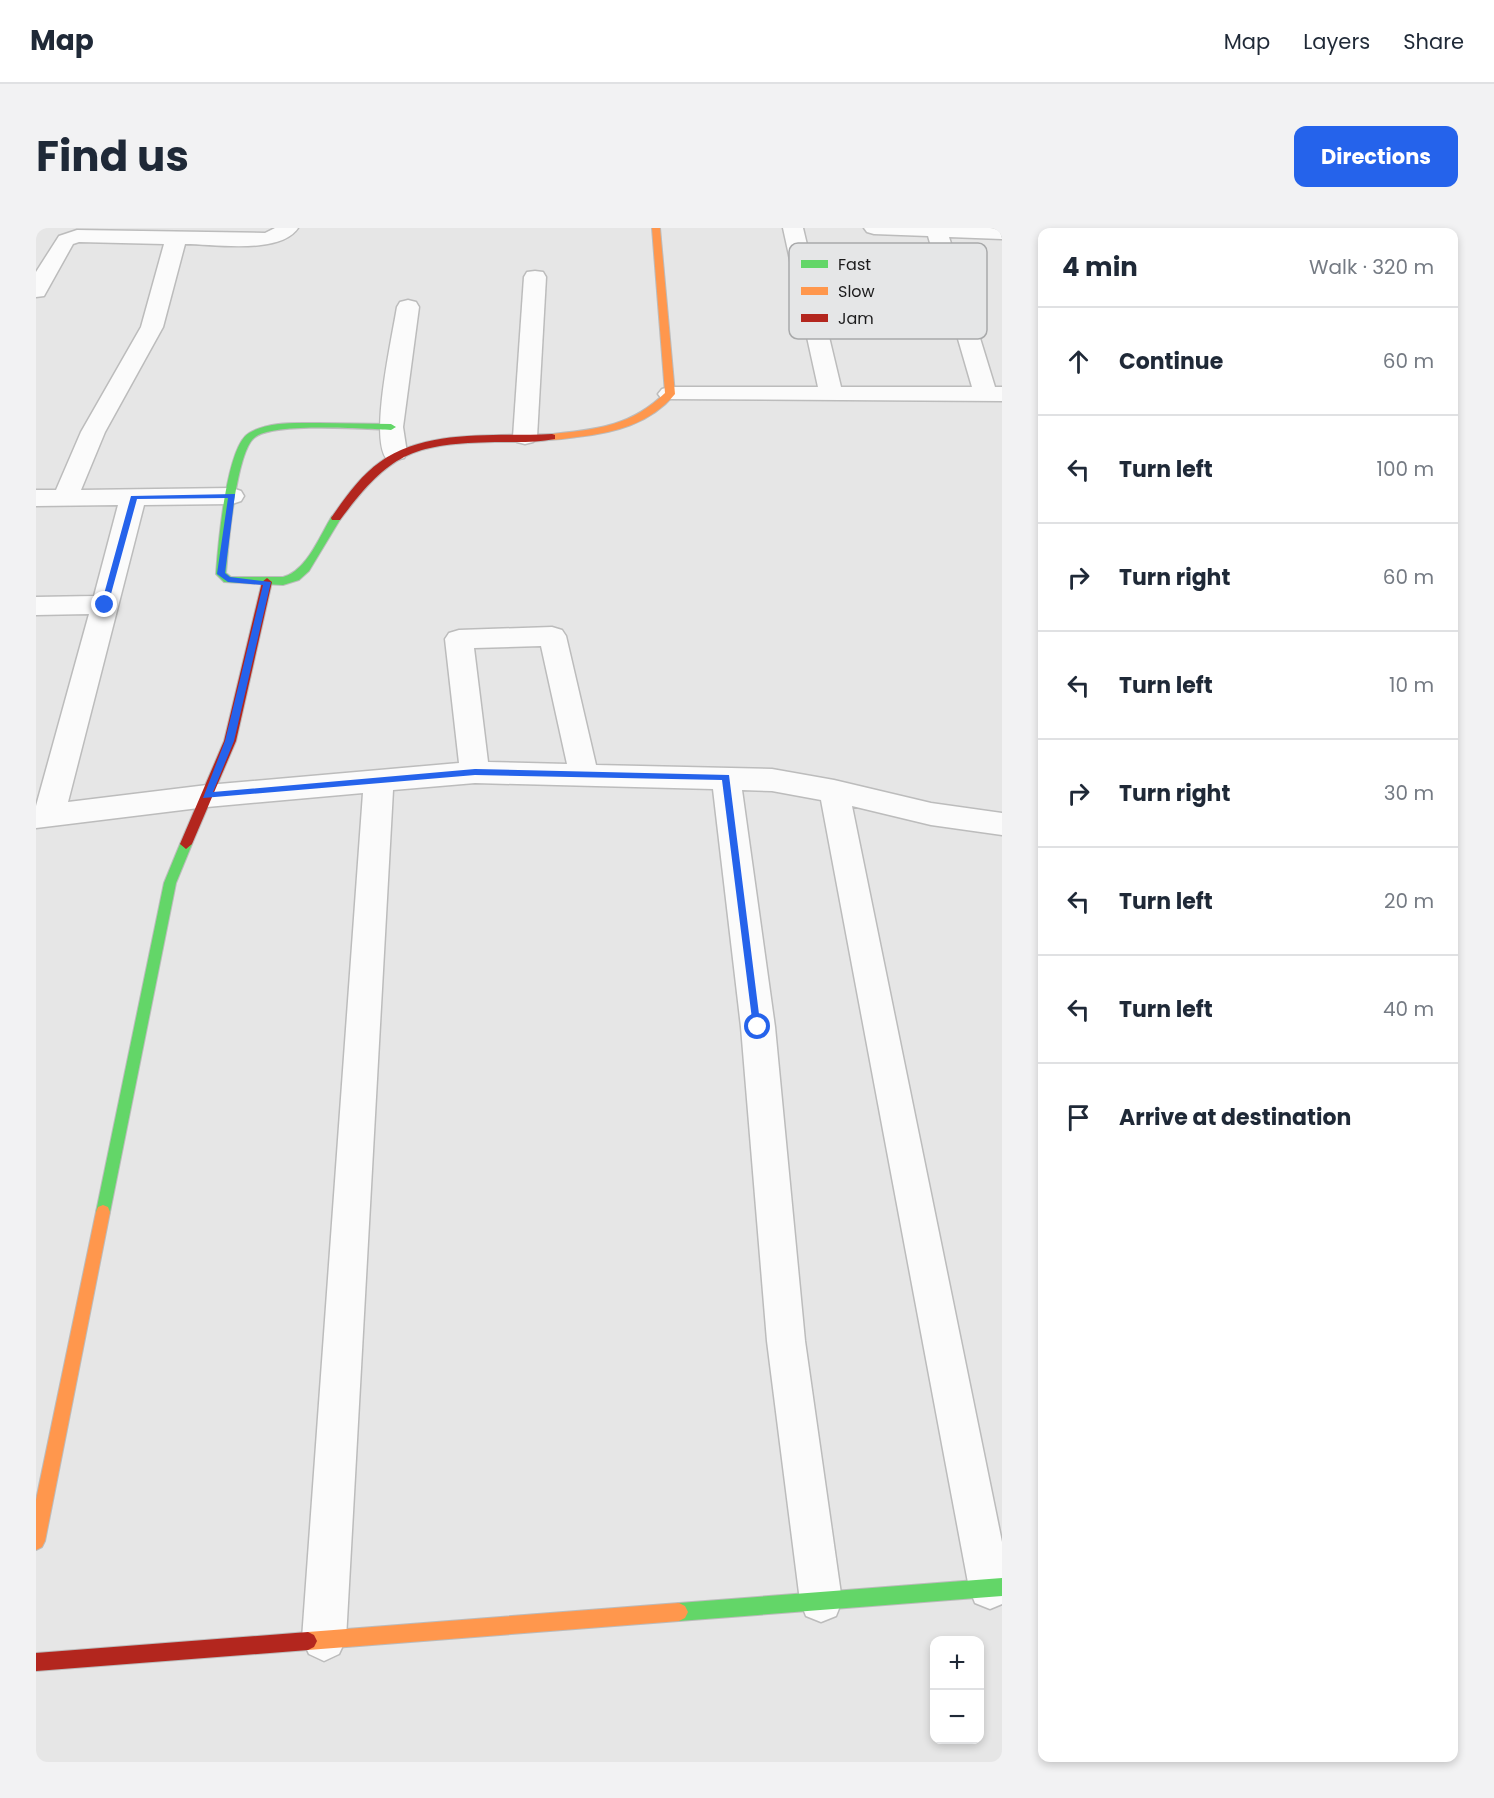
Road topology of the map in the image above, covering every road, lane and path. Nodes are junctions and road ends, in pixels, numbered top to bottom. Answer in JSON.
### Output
{"nodes":[{"id":1,"x":288,"y":228,"type":"edge"},
{"id":2,"x":656,"y":228,"type":"edge"},
{"id":3,"x":793,"y":228,"type":"edge"},
{"id":4,"x":874,"y":228,"type":"edge"},
{"id":5,"x":937,"y":229,"type":"edge"},
{"id":6,"x":1002,"y":233,"type":"edge"},
{"id":7,"x":176,"y":237,"type":"junction"},
{"id":8,"x":796,"y":243,"type":"edge"},
{"id":9,"x":535,"y":277,"type":"dead end"},
{"id":10,"x":36,"y":291,"type":"edge"},
{"id":11,"x":408,"y":307,"type":"dead end"},
{"id":12,"x":818,"y":339,"type":"edge"},
{"id":13,"x":975,"y":339,"type":"edge"},
{"id":14,"x":670,"y":394,"type":"junction"},
{"id":15,"x":831,"y":394,"type":"junction"},
{"id":16,"x":994,"y":394,"type":"edge"},
{"id":17,"x":391,"y":427,"type":"junction"},
{"id":18,"x":525,"y":436,"type":"junction"},
{"id":19,"x":395,"y":453,"type":"junction"},
{"id":20,"x":232,"y":496,"type":"junction"},
{"id":21,"x":134,"y":497,"type":"junction"},
{"id":22,"x":36,"y":498,"type":"edge"},
{"id":23,"x":66,"y":498,"type":"junction"},
{"id":24,"x":267,"y":582,"type":"junction"},
{"id":25,"x":105,"y":605,"type":"junction"},
{"id":26,"x":36,"y":606,"type":"edge"},
{"id":27,"x":475,"y":772,"type":"junction"},
{"id":28,"x":584,"y":774,"type":"junction"},
{"id":29,"x":726,"y":777,"type":"junction"},
{"id":30,"x":378,"y":781,"type":"junction"},
{"id":31,"x":834,"y":791,"type":"junction"},
{"id":32,"x":207,"y":796,"type":"junction"},
{"id":33,"x":42,"y":817,"type":"edge"},
{"id":34,"x":1002,"y":824,"type":"edge"},
{"id":35,"x":36,"y":1541,"type":"edge"},
{"id":36,"x":996,"y":1588,"type":"edge"},
{"id":37,"x":821,"y":1601,"type":"junction"},
{"id":38,"x":324,"y":1639,"type":"junction"},
{"id":39,"x":36,"y":1662,"type":"edge"}],
"edges":[{"from":1,"to":7,"type":"street"},
{"from":2,"to":14,"type":"street"},
{"from":3,"to":8,"type":"street"},
{"from":4,"to":5,"type":"street"},
{"from":5,"to":6,"type":"street"},
{"from":7,"to":10,"type":"street"},
{"from":7,"to":23,"type":"street"},
{"from":9,"to":18,"type":"street"},
{"from":11,"to":17,"type":"street"},
{"from":12,"to":15,"type":"street"},
{"from":13,"to":16,"type":"street"},
{"from":14,"to":15,"type":"street"},
{"from":14,"to":18,"type":"street"},
{"from":15,"to":16,"type":"street"},
{"from":17,"to":19,"type":"street"},
{"from":17,"to":20,"type":"street"},
{"from":18,"to":19,"type":"street"},
{"from":19,"to":24,"type":"street"},
{"from":20,"to":21,"type":"street"},
{"from":20,"to":24,"type":"street"},
{"from":21,"to":23,"type":"street"},
{"from":21,"to":25,"type":"street"},
{"from":22,"to":23,"type":"street"},
{"from":24,"to":32,"type":"street"},
{"from":25,"to":26,"type":"street"},
{"from":25,"to":33,"type":"street"},
{"from":27,"to":28,"type":"street"},
{"from":27,"to":28,"type":"street"},
{"from":27,"to":30,"type":"street"},
{"from":28,"to":29,"type":"street"},
{"from":29,"to":31,"type":"street"},
{"from":29,"to":37,"type":"street"},
{"from":30,"to":32,"type":"street"},
{"from":30,"to":38,"type":"street"},
{"from":31,"to":34,"type":"street"},
{"from":31,"to":36,"type":"street"},
{"from":32,"to":33,"type":"street"},
{"from":32,"to":35,"type":"street"},
{"from":36,"to":37,"type":"street"},
{"from":37,"to":38,"type":"street"},
{"from":38,"to":39,"type":"street"}]}
